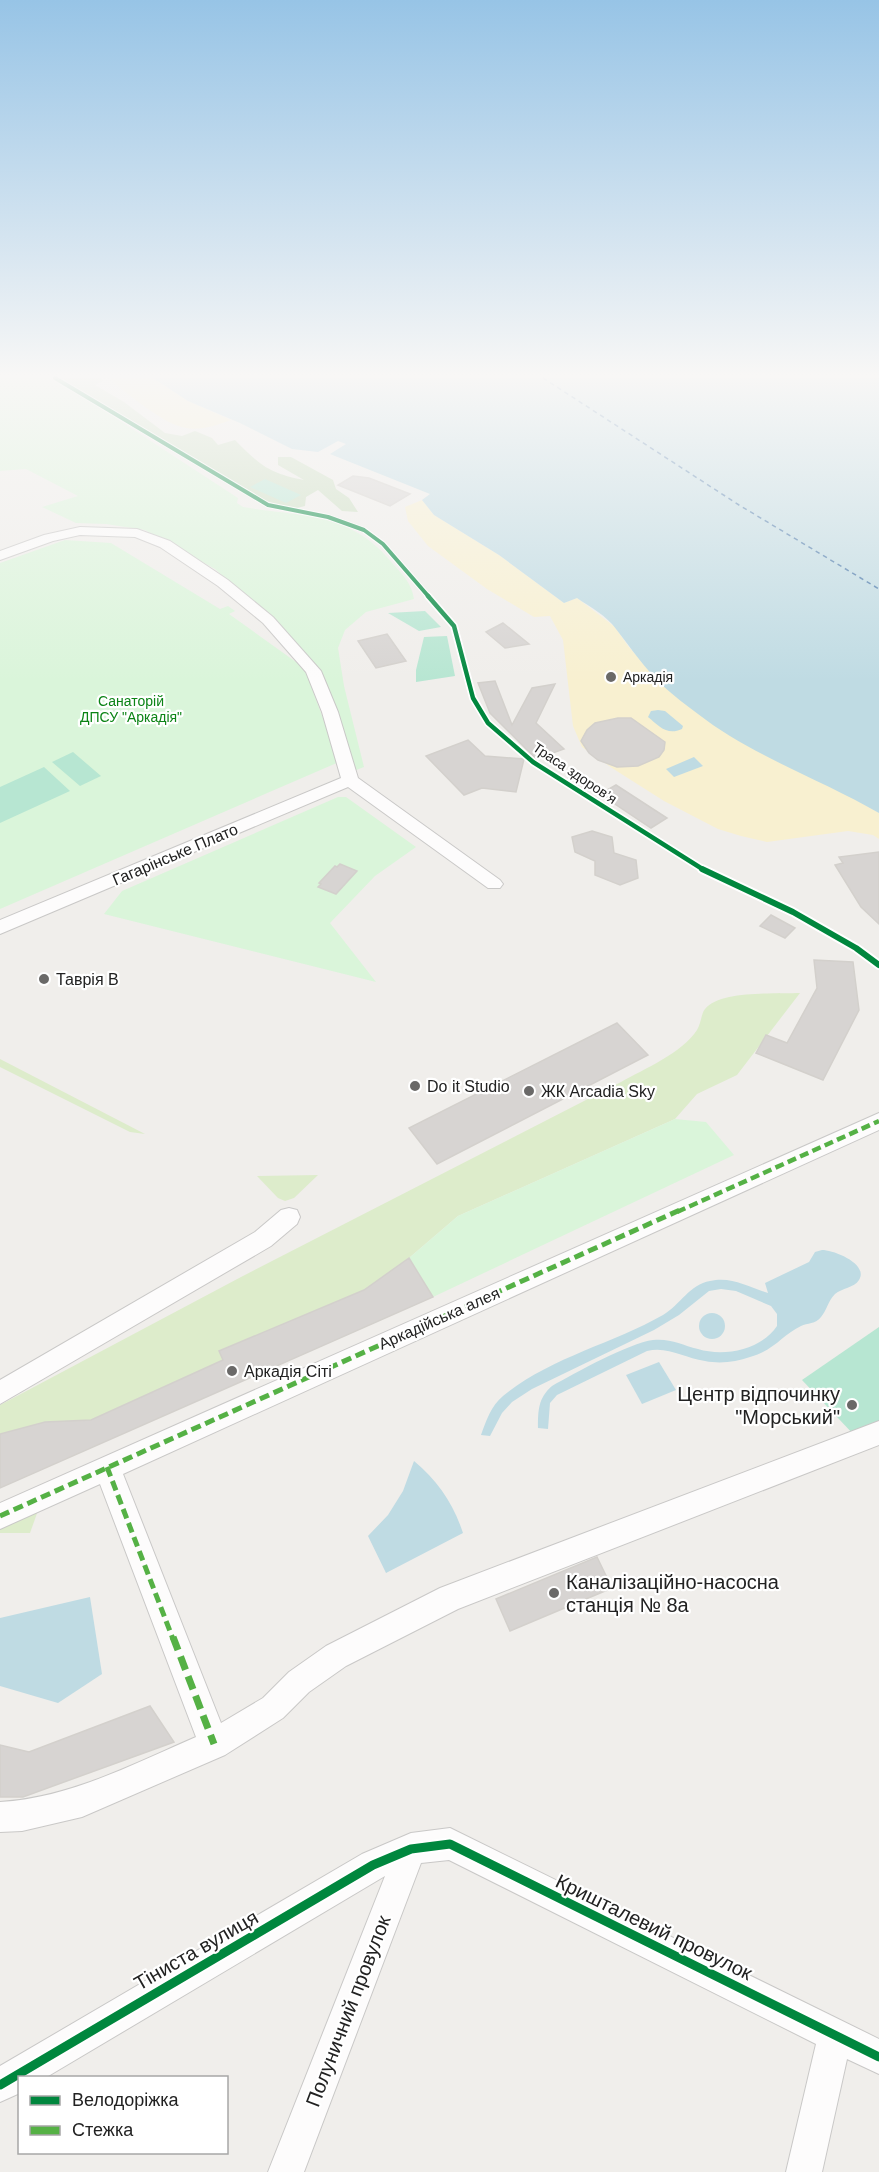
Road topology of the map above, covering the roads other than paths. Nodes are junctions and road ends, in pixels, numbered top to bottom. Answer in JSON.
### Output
{"nodes":[{"id":1,"x":0,"y":556,"type":"edge"},
{"id":2,"x":350,"y":780,"type":"junction"},
{"id":3,"x":494,"y":884,"type":"dead end"},
{"id":4,"x":0,"y":927,"type":"edge"},
{"id":5,"x":879,"y":1121,"type":"edge"},
{"id":6,"x":289,"y":1217,"type":"dead end"},
{"id":7,"x":0,"y":1393,"type":"edge"},
{"id":8,"x":879,"y":1433,"type":"edge"},
{"id":9,"x":107,"y":1467,"type":"junction"},
{"id":10,"x":0,"y":1516,"type":"edge"},
{"id":11,"x":214,"y":1744,"type":"junction"},
{"id":12,"x":0,"y":1817,"type":"edge"},
{"id":13,"x":411,"y":1849,"type":"junction"},
{"id":14,"x":835,"y":2036,"type":"junction"},
{"id":15,"x":879,"y":2057,"type":"edge"},
{"id":16,"x":0,"y":2085,"type":"edge"},
{"id":17,"x":286,"y":2172,"type":"edge"},
{"id":18,"x":804,"y":2172,"type":"edge"}],
"edges":[{"from":1,"to":2,"type":"street"},
{"from":2,"to":3,"type":"street"},
{"from":2,"to":4,"type":"street","name":"Гагарінське Плато"},
{"from":5,"to":9,"type":"street","name":"Аркадійська алея"},
{"from":6,"to":7,"type":"street"},
{"from":8,"to":11,"type":"street"},
{"from":9,"to":10,"type":"street","name":"Аркадійська алея"},
{"from":9,"to":11,"type":"street"},
{"from":11,"to":12,"type":"street"},
{"from":13,"to":14,"type":"street","name":"Кришталевий провулок"},
{"from":13,"to":16,"type":"street","name":"Тіниста вулиця"},
{"from":13,"to":17,"type":"street","name":"Полуничний провулок"},
{"from":14,"to":15,"type":"street","name":"Кришталевий провулок"},
{"from":14,"to":18,"type":"street"}]}
